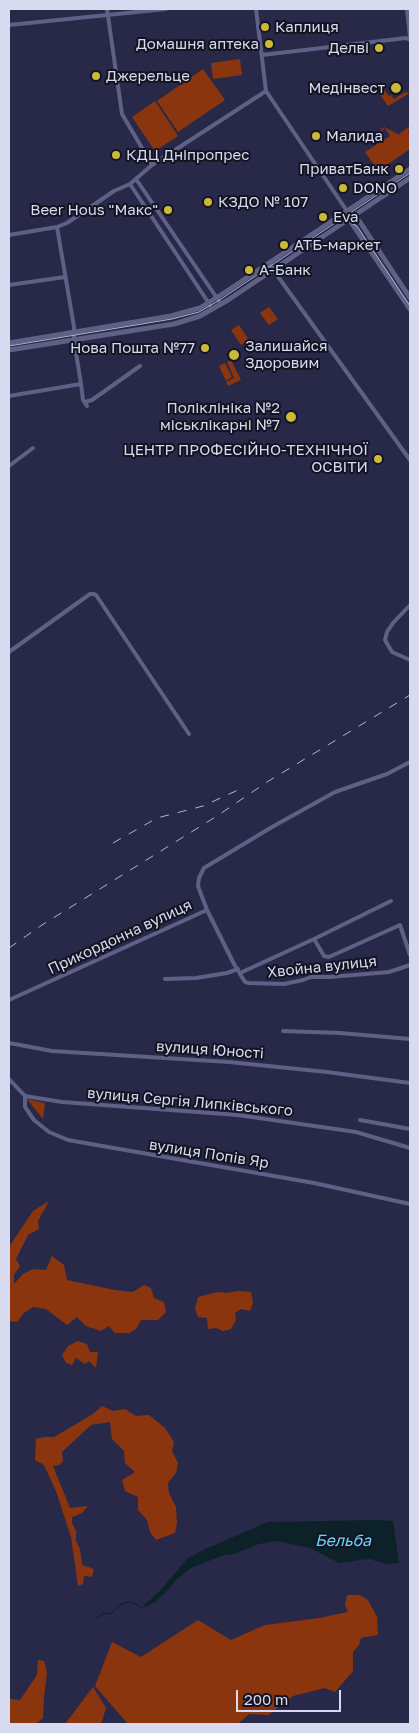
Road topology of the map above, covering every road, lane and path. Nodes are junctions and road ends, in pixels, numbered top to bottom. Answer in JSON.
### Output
{"nodes":[{"id":1,"x":107,"y":9,"type":"edge"},
{"id":2,"x":166,"y":9,"type":"edge"},
{"id":3,"x":256,"y":9,"type":"edge"},
{"id":4,"x":408,"y":9,"type":"edge"},
{"id":5,"x":108,"y":15,"type":"junction"},
{"id":6,"x":9,"y":25,"type":"edge"},
{"id":7,"x":410,"y":39,"type":"edge"},
{"id":8,"x":262,"y":55,"type":"junction"},
{"id":9,"x":266,"y":91,"type":"junction"},
{"id":10,"x":152,"y":165,"type":"junction"},
{"id":11,"x":410,"y":169,"type":"edge"},
{"id":12,"x":398,"y":177,"type":"junction"},
{"id":13,"x":136,"y":178,"type":"junction"},
{"id":14,"x":410,"y":178,"type":"edge"},
{"id":15,"x":403,"y":183,"type":"junction"},
{"id":16,"x":130,"y":184,"type":"junction"},
{"id":17,"x":347,"y":212,"type":"junction"},
{"id":18,"x":355,"y":216,"type":"junction"},
{"id":19,"x":349,"y":219,"type":"junction"},
{"id":20,"x":57,"y":227,"type":"junction"},
{"id":21,"x":9,"y":235,"type":"edge"},
{"id":22,"x":381,"y":254,"type":"junction"},
{"id":23,"x":376,"y":258,"type":"junction"},
{"id":24,"x":269,"y":264,"type":"junction"},
{"id":25,"x":273,"y":270,"type":"junction"},
{"id":26,"x":65,"y":277,"type":"junction"},
{"id":27,"x":9,"y":285,"type":"edge"},
{"id":28,"x":216,"y":298,"type":"junction"},
{"id":29,"x":410,"y":298,"type":"edge"},
{"id":30,"x":209,"y":303,"type":"junction"},
{"id":31,"x":221,"y":304,"type":"junction"},
{"id":32,"x":214,"y":309,"type":"junction"},
{"id":33,"x":410,"y":309,"type":"edge"},
{"id":34,"x":74,"y":332,"type":"junction"},
{"id":35,"x":74,"y":340,"type":"junction"},
{"id":36,"x":9,"y":343,"type":"edge"},
{"id":37,"x":9,"y":350,"type":"edge"},
{"id":38,"x":140,"y":366,"type":"dead end"},
{"id":39,"x":81,"y":384,"type":"junction"},
{"id":40,"x":9,"y":396,"type":"edge"},
{"id":41,"x":33,"y":448,"type":"dead end"},
{"id":42,"x":410,"y":460,"type":"edge"},
{"id":43,"x":9,"y":466,"type":"edge"},
{"id":44,"x":410,"y":605,"type":"edge"},
{"id":45,"x":9,"y":652,"type":"edge"},
{"id":46,"x":410,"y":660,"type":"edge"},
{"id":47,"x":189,"y":734,"type":"dead end"},
{"id":48,"x":410,"y":762,"type":"edge"},
{"id":49,"x":391,"y":901,"type":"dead end"},
{"id":50,"x":207,"y":910,"type":"junction"},
{"id":51,"x":314,"y":939,"type":"junction"},
{"id":52,"x":410,"y":955,"type":"edge"},
{"id":53,"x":410,"y":965,"type":"edge"},
{"id":54,"x":239,"y":971,"type":"junction"},
{"id":55,"x":165,"y":979,"type":"dead end"},
{"id":56,"x":9,"y":1000,"type":"edge"},
{"id":57,"x":283,"y":1031,"type":"dead end"},
{"id":58,"x":410,"y":1039,"type":"edge"},
{"id":59,"x":9,"y":1043,"type":"edge"},
{"id":60,"x":9,"y":1079,"type":"edge"},
{"id":61,"x":410,"y":1083,"type":"edge"},
{"id":62,"x":24,"y":1096,"type":"junction"},
{"id":63,"x":360,"y":1120,"type":"dead end"},
{"id":64,"x":410,"y":1129,"type":"edge"},
{"id":65,"x":410,"y":1148,"type":"edge"},
{"id":66,"x":410,"y":1204,"type":"edge"}],
"edges":[{"from":1,"to":5,"type":"street"},
{"from":2,"to":5,"type":"street"},
{"from":3,"to":8,"type":"street"},
{"from":4,"to":7,"type":"street"},
{"from":5,"to":6,"type":"street"},
{"from":5,"to":10,"type":"street"},
{"from":7,"to":8,"type":"street"},
{"from":8,"to":9,"type":"street"},
{"from":9,"to":10,"type":"street"},
{"from":9,"to":17,"type":"street"},
{"from":10,"to":13,"type":"street"},
{"from":11,"to":12,"type":"main road"},
{"from":12,"to":15,"type":"main road"},
{"from":12,"to":17,"type":"main road"},
{"from":13,"to":16,"type":"street"},
{"from":13,"to":28,"type":"street"},
{"from":14,"to":15,"type":"main road"},
{"from":15,"to":18,"type":"main road"},
{"from":16,"to":20,"type":"street"},
{"from":16,"to":30,"type":"street"},
{"from":17,"to":18,"type":"main road"},
{"from":17,"to":19,"type":"main road"},
{"from":17,"to":24,"type":"main road"},
{"from":18,"to":19,"type":"main road"},
{"from":18,"to":22,"type":"main road"},
{"from":19,"to":23,"type":"main road"},
{"from":19,"to":25,"type":"main road"},
{"from":20,"to":21,"type":"street"},
{"from":20,"to":26,"type":"street"},
{"from":22,"to":23,"type":"main road"},
{"from":22,"to":29,"type":"main road"},
{"from":23,"to":33,"type":"main road"},
{"from":24,"to":25,"type":"street"},
{"from":24,"to":28,"type":"main road"},
{"from":25,"to":31,"type":"main road"},
{"from":25,"to":42,"type":"street"},
{"from":26,"to":27,"type":"street"},
{"from":26,"to":34,"type":"street"},
{"from":28,"to":30,"type":"main road"},
{"from":28,"to":31,"type":"street"},
{"from":30,"to":32,"type":"street"},
{"from":30,"to":34,"type":"main road"},
{"from":31,"to":32,"type":"main road"},
{"from":32,"to":35,"type":"main road"},
{"from":34,"to":35,"type":"street"},
{"from":34,"to":36,"type":"main road"},
{"from":35,"to":37,"type":"main road"},
{"from":35,"to":39,"type":"street"},
{"from":38,"to":39,"type":"street"},
{"from":39,"to":40,"type":"street"},
{"from":41,"to":43,"type":"street"},
{"from":44,"to":46,"type":"street"},
{"from":45,"to":47,"type":"street"},
{"from":48,"to":50,"type":"street","name":"Прикордонна вулиця"},
{"from":49,"to":51,"type":"street"},
{"from":50,"to":54,"type":"street"},
{"from":50,"to":56,"type":"street","name":"Прикордонна вулиця"},
{"from":51,"to":52,"type":"street"},
{"from":51,"to":54,"type":"street"},
{"from":53,"to":54,"type":"street","name":"Хвойна вулиця"},
{"from":54,"to":55,"type":"street"},
{"from":57,"to":58,"type":"street"},
{"from":59,"to":61,"type":"street","name":"вулиця Юності"},
{"from":60,"to":62,"type":"street","name":"вулиця Попів Яр"},
{"from":62,"to":65,"type":"street","name":"вулиця Сергія Липківського"},
{"from":62,"to":66,"type":"street","name":"вулиця Попів Яр"},
{"from":63,"to":64,"type":"street"}]}
